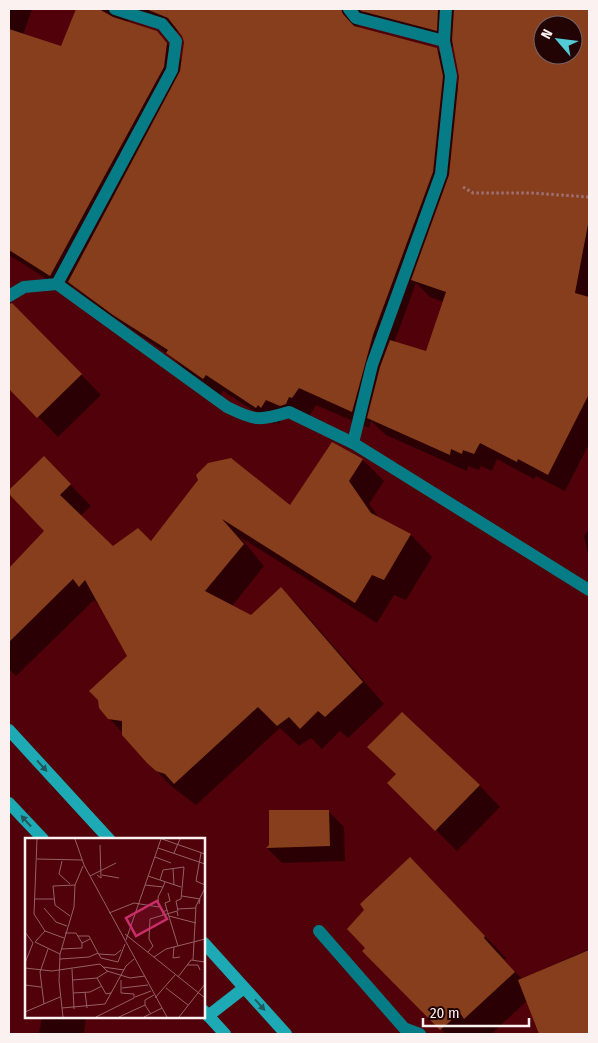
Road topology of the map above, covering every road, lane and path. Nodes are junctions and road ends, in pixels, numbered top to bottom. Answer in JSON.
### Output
{"nodes":[{"id":1,"x":114,"y":9,"type":"edge"},
{"id":2,"x":350,"y":9,"type":"edge"},
{"id":3,"x":446,"y":9,"type":"edge"},
{"id":4,"x":444,"y":41,"type":"junction"},
{"id":5,"x":441,"y":174,"type":"junction"},
{"id":6,"x":589,"y":196,"type":"edge"},
{"id":7,"x":57,"y":284,"type":"junction"},
{"id":8,"x":9,"y":296,"type":"edge"},
{"id":9,"x":354,"y":443,"type":"junction"},
{"id":10,"x":589,"y":590,"type":"edge"},
{"id":11,"x":9,"y":730,"type":"edge"},
{"id":12,"x":9,"y":803,"type":"edge"},
{"id":13,"x":42,"y":838,"type":"edge"},
{"id":14,"x":108,"y":838,"type":"edge"},
{"id":15,"x":319,"y":931,"type":"dead end"},
{"id":16,"x":205,"y":944,"type":"edge"},
{"id":17,"x":244,"y":988,"type":"junction"},
{"id":18,"x":206,"y":1013,"type":"edge"},
{"id":19,"x":224,"y":1034,"type":"edge"},
{"id":20,"x":286,"y":1034,"type":"edge"},
{"id":21,"x":420,"y":1034,"type":"edge"}],
"edges":[{"from":1,"to":7,"type":"street"},
{"from":2,"to":4,"type":"street"},
{"from":3,"to":4,"type":"street"},
{"from":4,"to":5,"type":"street"},
{"from":5,"to":6,"type":"path"},
{"from":5,"to":9,"type":"street"},
{"from":7,"to":8,"type":"street"},
{"from":7,"to":9,"type":"street"},
{"from":9,"to":10,"type":"street"},
{"from":11,"to":14,"type":"main road","one_way":true},
{"from":13,"to":12,"type":"main road","one_way":true},
{"from":15,"to":21,"type":"street"},
{"from":16,"to":17,"type":"main road"},
{"from":17,"to":18,"type":"main road"},
{"from":17,"to":20,"type":"main road","one_way":true},
{"from":18,"to":19,"type":"main road"}]}
